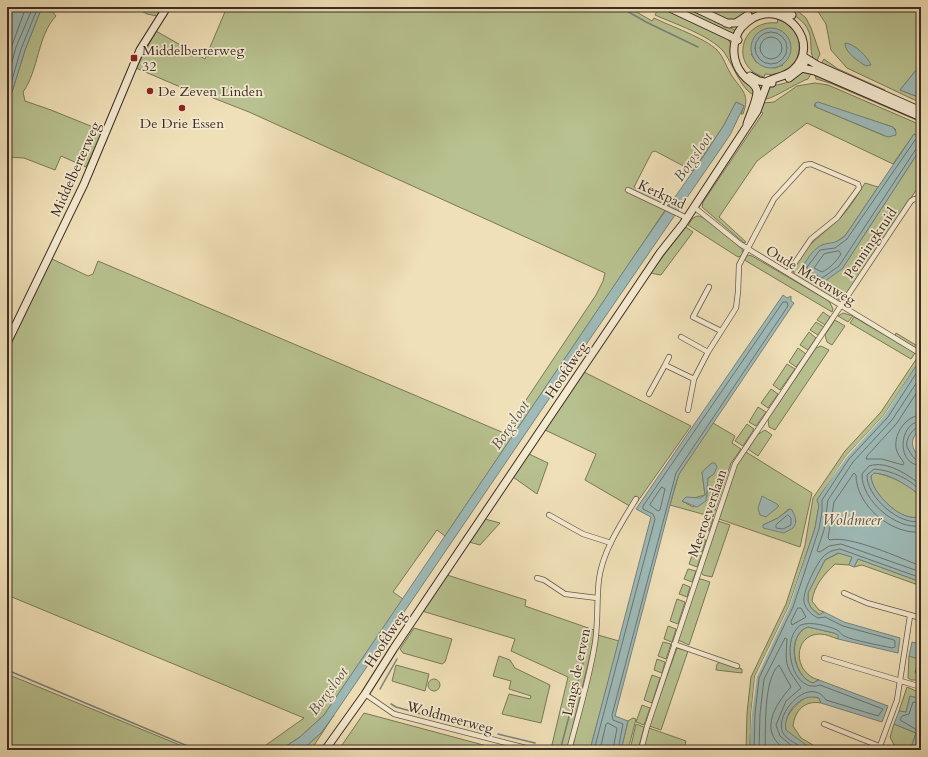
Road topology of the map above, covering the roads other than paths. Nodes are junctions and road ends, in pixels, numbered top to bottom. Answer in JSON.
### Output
{"nodes":[{"id":1,"x":167,"y":7,"type":"edge"},
{"id":2,"x":668,"y":7,"type":"edge"},
{"id":3,"x":693,"y":7,"type":"edge"},
{"id":4,"x":776,"y":9,"type":"edge"},
{"id":5,"x":742,"y":23,"type":"junction"},
{"id":6,"x":737,"y":40,"type":"junction"},
{"id":7,"x":805,"y":57,"type":"junction"},
{"id":8,"x":802,"y":68,"type":"junction"},
{"id":9,"x":767,"y":83,"type":"junction"},
{"id":10,"x":921,"y":111,"type":"edge"},
{"id":11,"x":921,"y":117,"type":"edge"},
{"id":12,"x":748,"y":124,"type":"junction"},
{"id":13,"x":628,"y":190,"type":"dead end"},
{"id":14,"x":921,"y":200,"type":"edge"},
{"id":15,"x":694,"y":207,"type":"junction"},
{"id":16,"x":687,"y":218,"type":"junction"},
{"id":17,"x":748,"y":249,"type":"junction"},
{"id":18,"x":788,"y":273,"type":"junction"},
{"id":19,"x":709,"y":287,"type":"dead end"},
{"id":20,"x":841,"y":306,"type":"junction"},
{"id":21,"x":721,"y":331,"type":"junction"},
{"id":22,"x":681,"y":337,"type":"dead end"},
{"id":23,"x":7,"y":343,"type":"edge"},
{"id":24,"x":708,"y":352,"type":"junction"},
{"id":25,"x":921,"y":354,"type":"edge"},
{"id":26,"x":669,"y":357,"type":"dead end"},
{"id":27,"x":665,"y":365,"type":"junction"},
{"id":28,"x":694,"y":379,"type":"junction"},
{"id":29,"x":649,"y":394,"type":"dead end"},
{"id":30,"x":688,"y":410,"type":"dead end"},
{"id":31,"x":636,"y":499,"type":"dead end"},
{"id":32,"x":550,"y":515,"type":"dead end"},
{"id":33,"x":611,"y":543,"type":"junction"},
{"id":34,"x":537,"y":578,"type":"dead end"},
{"id":35,"x":844,"y":593,"type":"dead end"},
{"id":36,"x":597,"y":598,"type":"junction"},
{"id":37,"x":910,"y":616,"type":"junction"},
{"id":38,"x":921,"y":618,"type":"edge"},
{"id":39,"x":674,"y":644,"type":"junction"},
{"id":40,"x":824,"y":658,"type":"dead end"},
{"id":41,"x":737,"y":666,"type":"dead end"},
{"id":42,"x":900,"y":682,"type":"junction"},
{"id":43,"x":921,"y":687,"type":"edge"},
{"id":44,"x":365,"y":694,"type":"junction"},
{"id":45,"x":824,"y":724,"type":"dead end"},
{"id":46,"x":880,"y":746,"type":"junction"},
{"id":47,"x":325,"y":750,"type":"edge"},
{"id":48,"x":534,"y":750,"type":"edge"},
{"id":49,"x":569,"y":750,"type":"edge"},
{"id":50,"x":641,"y":750,"type":"edge"},
{"id":51,"x":889,"y":750,"type":"edge"}],
"edges":[{"from":1,"to":23,"type":"main road","name":"Middelberterweg"},
{"from":2,"to":6,"type":"main road"},
{"from":3,"to":5,"type":"main road"},
{"from":4,"to":5,"type":"main road"},
{"from":4,"to":6,"type":"main road"},
{"from":4,"to":7,"type":"main road"},
{"from":5,"to":6,"type":"main road"},
{"from":6,"to":9,"type":"main road"},
{"from":6,"to":12,"type":"main road","name":"Hoofdweg"},
{"from":7,"to":8,"type":"main road"},
{"from":7,"to":9,"type":"main road"},
{"from":7,"to":10,"type":"main road"},
{"from":8,"to":9,"type":"main road"},
{"from":8,"to":11,"type":"main road"},
{"from":9,"to":12,"type":"main road","name":"Hoofdweg"},
{"from":12,"to":15,"type":"main road","name":"Hoofdweg"},
{"from":13,"to":16,"type":"street","name":"Kerkpad"},
{"from":14,"to":20,"type":"street","name":"Penningkruid"},
{"from":15,"to":16,"type":"main road","name":"Hoofdweg"},
{"from":15,"to":17,"type":"street","name":"Oude Merenweg"},
{"from":16,"to":44,"type":"main road","name":"Hoofdweg"},
{"from":17,"to":18,"type":"street","name":"Oude Merenweg"},
{"from":17,"to":18,"type":"street"},
{"from":17,"to":21,"type":"street"},
{"from":18,"to":20,"type":"street","name":"Oude Merenweg"},
{"from":19,"to":21,"type":"street"},
{"from":20,"to":25,"type":"street","name":"Oude Merenweg"},
{"from":20,"to":39,"type":"street","name":"Meeroeverslaan"},
{"from":21,"to":24,"type":"street"},
{"from":22,"to":24,"type":"street"},
{"from":24,"to":28,"type":"street"},
{"from":26,"to":27,"type":"street"},
{"from":27,"to":28,"type":"street"},
{"from":27,"to":29,"type":"street"},
{"from":28,"to":30,"type":"street"},
{"from":31,"to":33,"type":"street","name":"Langs de erven"},
{"from":32,"to":33,"type":"street"},
{"from":33,"to":36,"type":"street","name":"Langs de erven"},
{"from":34,"to":36,"type":"street"},
{"from":35,"to":37,"type":"street"},
{"from":36,"to":49,"type":"street","name":"Langs de erven"},
{"from":37,"to":38,"type":"street"},
{"from":37,"to":42,"type":"street"},
{"from":39,"to":41,"type":"street"},
{"from":39,"to":50,"type":"street","name":"Meeroeverslaan"},
{"from":40,"to":42,"type":"street"},
{"from":42,"to":43,"type":"street"},
{"from":42,"to":46,"type":"street"},
{"from":44,"to":47,"type":"main road","name":"Hoofdweg"},
{"from":44,"to":48,"type":"street","name":"Woldmeerweg"},
{"from":45,"to":46,"type":"street"},
{"from":46,"to":51,"type":"street"}]}
